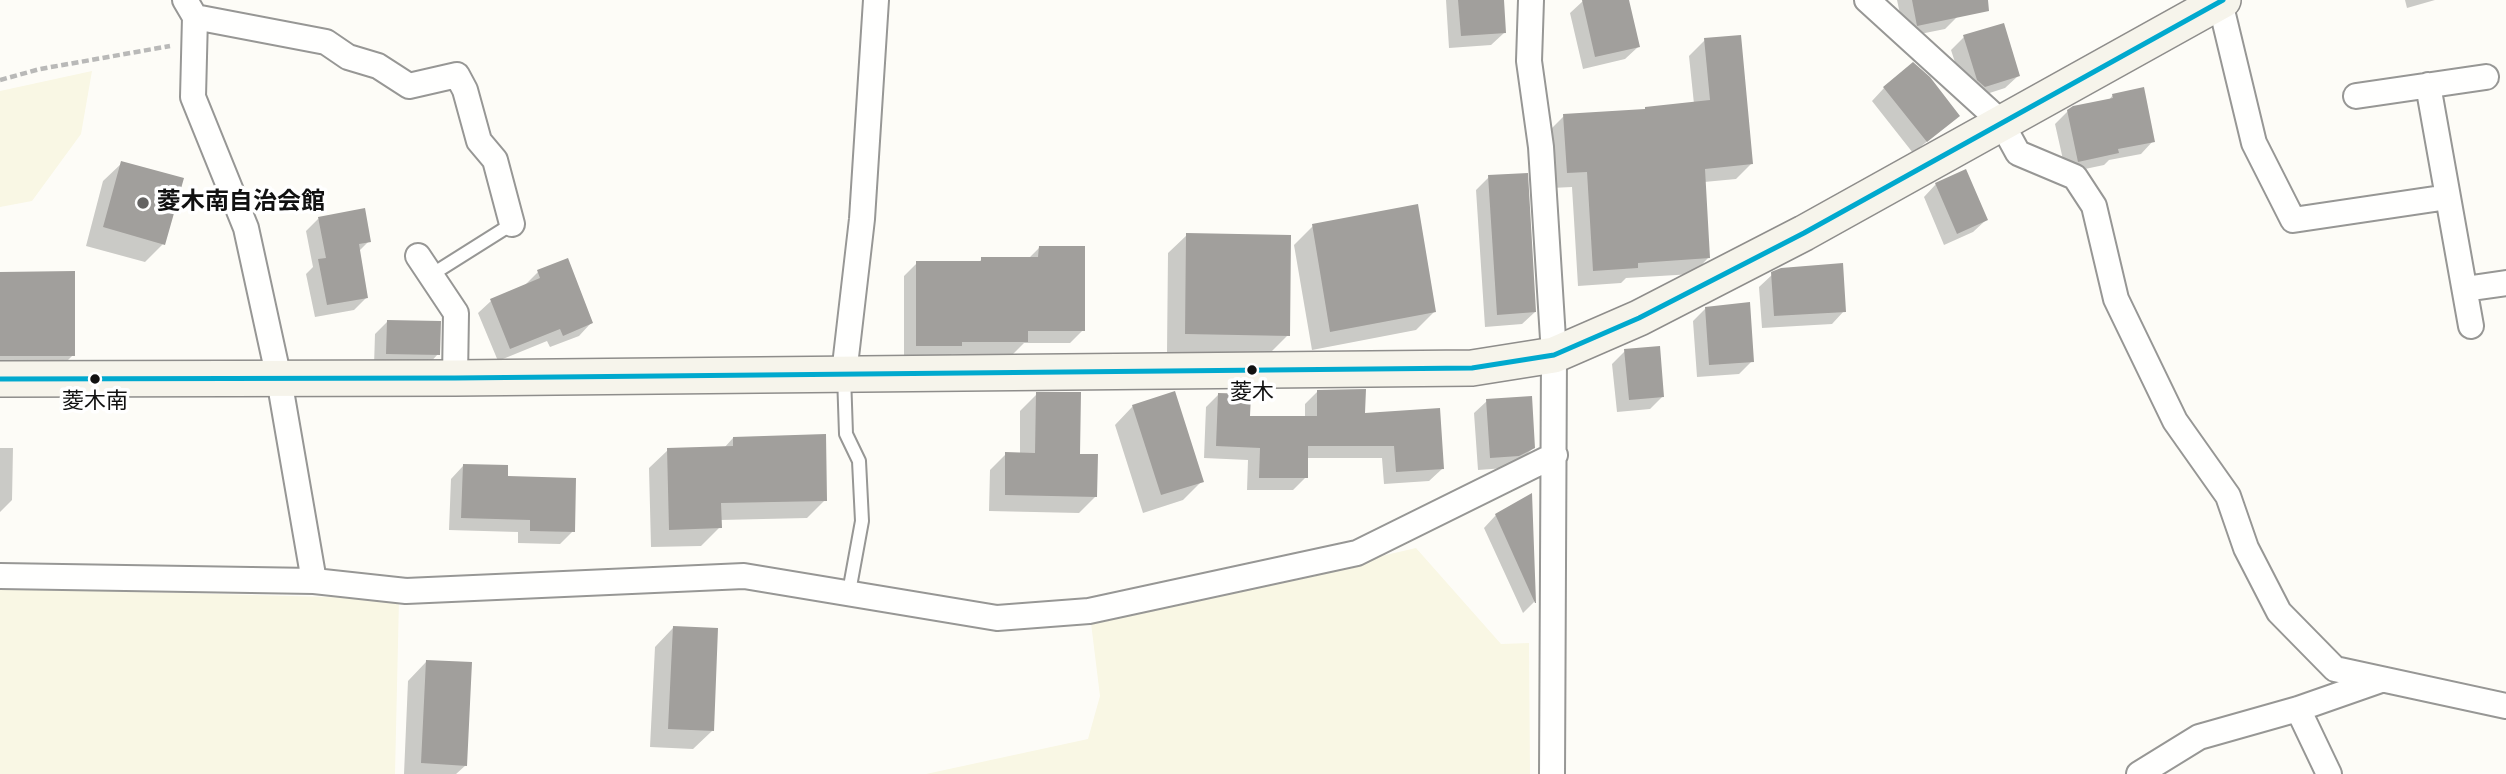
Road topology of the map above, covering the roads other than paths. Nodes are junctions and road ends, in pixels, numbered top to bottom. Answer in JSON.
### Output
{"nodes":[{"id":1,"x":215,"y":0,"type":"edge"},
{"id":2,"x":876,"y":0,"type":"edge"},
{"id":3,"x":1531,"y":0,"type":"edge"},
{"id":4,"x":1867,"y":0,"type":"edge"},
{"id":5,"x":2221,"y":1,"type":"edge"},
{"id":6,"x":192,"y":19,"type":"edge"},
{"id":7,"x":2486,"y":77,"type":"dead end"},
{"id":8,"x":2428,"y":85,"type":"junction"},
{"id":9,"x":2356,"y":96,"type":"dead end"},
{"id":10,"x":2001,"y":122,"type":"junction"},
{"id":11,"x":2448,"y":197,"type":"junction"},
{"id":12,"x":512,"y":223,"type":"joint"},
{"id":13,"x":424,"y":266,"type":"joint"},
{"id":14,"x":2506,"y":283,"type":"edge"},
{"id":15,"x":2465,"y":289,"type":"junction"},
{"id":16,"x":2471,"y":326,"type":"dead end"},
{"id":17,"x":1554,"y":355,"type":"junction"},
{"id":18,"x":844,"y":374,"type":"junction"},
{"id":19,"x":455,"y":378,"type":"junction"},
{"id":20,"x":0,"y":379,"type":"edge"},
{"id":21,"x":279,"y":379,"type":"junction"},
{"id":22,"x":1555,"y":455,"type":"junction"},
{"id":23,"x":0,"y":576,"type":"edge"},
{"id":24,"x":314,"y":581,"type":"junction"},
{"id":25,"x":849,"y":592,"type":"junction"},
{"id":26,"x":2381,"y":680,"type":"junction"},
{"id":27,"x":2506,"y":706,"type":"edge"},
{"id":28,"x":2298,"y":709,"type":"junction"},
{"id":29,"x":2153,"y":770,"type":"edge"},
{"id":30,"x":1552,"y":774,"type":"edge"},
{"id":31,"x":2329,"y":774,"type":"edge"}],
"edges":[{"from":1,"to":6,"type":"street"},
{"from":2,"to":18,"type":"street"},
{"from":3,"to":17,"type":"street"},
{"from":4,"to":10,"type":"street"},
{"from":5,"to":10,"type":"main road"},
{"from":5,"to":11,"type":"street"},
{"from":6,"to":12,"type":"street"},
{"from":6,"to":21,"type":"street"},
{"from":7,"to":8,"type":"street"},
{"from":8,"to":9,"type":"street"},
{"from":8,"to":11,"type":"street"},
{"from":10,"to":17,"type":"main road"},
{"from":10,"to":26,"type":"street"},
{"from":11,"to":15,"type":"street"},
{"from":12,"to":13,"type":"lane"},
{"from":13,"to":19,"type":"street"},
{"from":14,"to":15,"type":"street"},
{"from":15,"to":16,"type":"street"},
{"from":17,"to":18,"type":"main road"},
{"from":17,"to":22,"type":"street"},
{"from":18,"to":19,"type":"main road"},
{"from":18,"to":25,"type":"lane"},
{"from":19,"to":21,"type":"main road"},
{"from":20,"to":21,"type":"main road"},
{"from":21,"to":24,"type":"street"},
{"from":22,"to":25,"type":"street"},
{"from":22,"to":30,"type":"street"},
{"from":23,"to":24,"type":"street"},
{"from":24,"to":25,"type":"street"},
{"from":26,"to":27,"type":"street"},
{"from":26,"to":28,"type":"street"},
{"from":28,"to":29,"type":"street"},
{"from":28,"to":31,"type":"street"}]}
